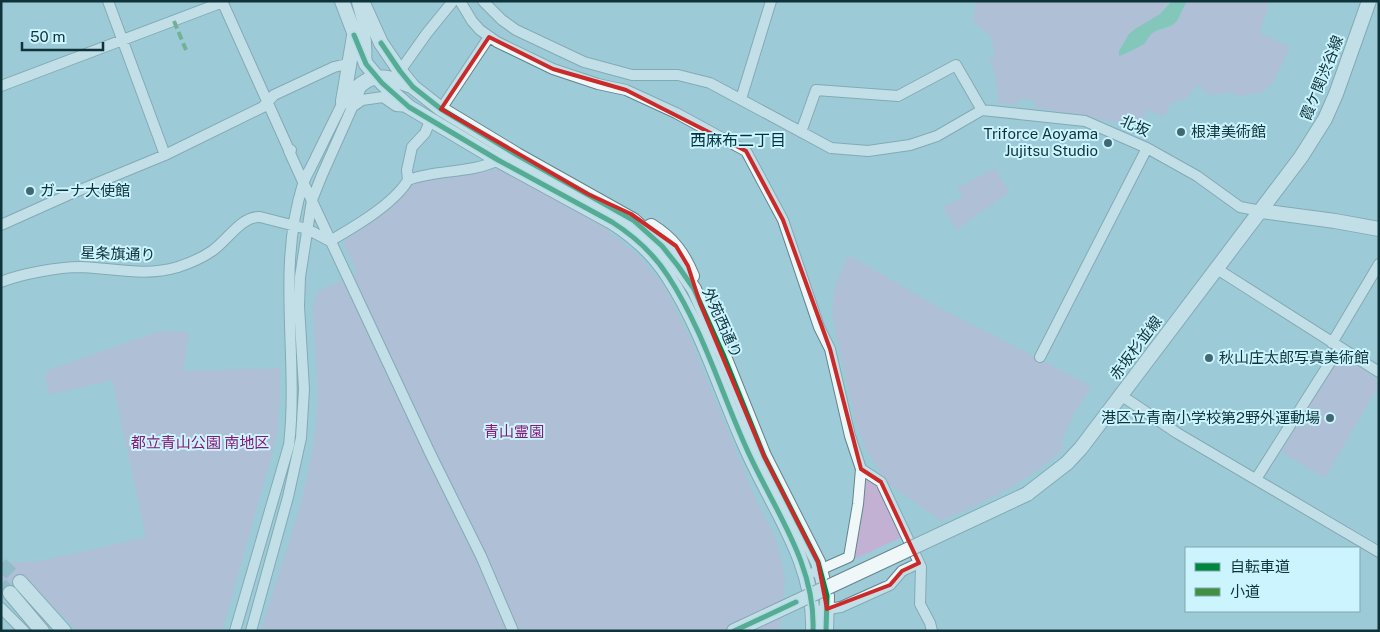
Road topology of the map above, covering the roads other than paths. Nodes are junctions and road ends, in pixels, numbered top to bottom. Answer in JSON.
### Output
{"nodes":[{"id":1,"x":108,"y":1,"type":"edge"},
{"id":2,"x":342,"y":1,"type":"edge"},
{"id":3,"x":357,"y":1,"type":"edge"},
{"id":4,"x":362,"y":1,"type":"edge"},
{"id":5,"x":453,"y":1,"type":"edge"},
{"id":6,"x":460,"y":1,"type":"edge"},
{"id":7,"x":483,"y":1,"type":"edge"},
{"id":8,"x":771,"y":1,"type":"edge"},
{"id":9,"x":1369,"y":1,"type":"edge"},
{"id":10,"x":222,"y":2,"type":"edge"},
{"id":11,"x":354,"y":36,"type":"junction"},
{"id":12,"x":489,"y":37,"type":"junction"},
{"id":13,"x":123,"y":40,"type":"junction"},
{"id":14,"x":366,"y":64,"type":"junction"},
{"id":15,"x":400,"y":72,"type":"junction"},
{"id":16,"x":370,"y":79,"type":"junction"},
{"id":17,"x":1,"y":86,"type":"edge"},
{"id":18,"x":413,"y":87,"type":"junction"},
{"id":19,"x":741,"y":99,"type":"junction"},
{"id":20,"x":268,"y":102,"type":"junction"},
{"id":21,"x":348,"y":105,"type":"junction"},
{"id":22,"x":409,"y":107,"type":"junction"},
{"id":23,"x":441,"y":109,"type":"junction"},
{"id":24,"x":982,"y":110,"type":"junction"},
{"id":25,"x":430,"y":121,"type":"junction"},
{"id":26,"x":801,"y":132,"type":"junction"},
{"id":27,"x":1147,"y":148,"type":"junction"},
{"id":28,"x":165,"y":155,"type":"junction"},
{"id":29,"x":498,"y":160,"type":"junction"},
{"id":30,"x":408,"y":180,"type":"junction"},
{"id":31,"x":304,"y":184,"type":"junction"},
{"id":32,"x":312,"y":200,"type":"junction"},
{"id":33,"x":1261,"y":211,"type":"junction"},
{"id":34,"x":1,"y":225,"type":"edge"},
{"id":35,"x":294,"y":226,"type":"junction"},
{"id":36,"x":1379,"y":229,"type":"edge"},
{"id":37,"x":307,"y":230,"type":"junction"},
{"id":38,"x":330,"y":241,"type":"junction"},
{"id":39,"x":1379,"y":264,"type":"edge"},
{"id":40,"x":1217,"y":269,"type":"junction"},
{"id":41,"x":1,"y":282,"type":"edge"},
{"id":42,"x":1335,"y":345,"type":"junction"},
{"id":43,"x":1040,"y":357,"type":"dead end"},
{"id":44,"x":1379,"y":372,"type":"edge"},
{"id":45,"x":1120,"y":396,"type":"junction"},
{"id":46,"x":861,"y":469,"type":"junction"},
{"id":47,"x":1256,"y":480,"type":"junction"},
{"id":48,"x":1379,"y":552,"type":"edge"},
{"id":49,"x":919,"y":563,"type":"junction"},
{"id":50,"x":820,"y":569,"type":"junction"},
{"id":51,"x":807,"y":575,"type":"junction"},
{"id":52,"x":20,"y":582,"type":"tunnel mouth"},
{"id":53,"x":10,"y":593,"type":"tunnel mouth"},
{"id":54,"x":1,"y":608,"type":"edge"},
{"id":55,"x":820,"y":610,"type":"junction"},
{"id":56,"x":24,"y":631,"type":"edge"},
{"id":57,"x":42,"y":631,"type":"edge"},
{"id":58,"x":64,"y":631,"type":"edge"},
{"id":59,"x":235,"y":631,"type":"edge"},
{"id":60,"x":250,"y":631,"type":"edge"},
{"id":61,"x":513,"y":631,"type":"edge"},
{"id":62,"x":734,"y":631,"type":"edge"},
{"id":63,"x":813,"y":631,"type":"edge"},
{"id":64,"x":826,"y":631,"type":"edge"},
{"id":65,"x":932,"y":631,"type":"edge"}],
"edges":[{"from":1,"to":13,"type":"street"},
{"from":2,"to":11,"type":"main road","name":"外苑西通り"},
{"from":3,"to":14,"type":"street"},
{"from":4,"to":15,"type":"main road"},
{"from":5,"to":15,"type":"street"},
{"from":6,"to":12,"type":"street"},
{"from":7,"to":19,"type":"street"},
{"from":8,"to":19,"type":"street"},
{"from":9,"to":33,"type":"main road","name":"霞ケ関渋谷線"},
{"from":10,"to":13,"type":"street"},
{"from":10,"to":20,"type":"street"},
{"from":11,"to":14,"type":"main road","name":"外苑西通り"},
{"from":11,"to":20,"type":"street"},
{"from":11,"to":21,"type":"main road"},
{"from":12,"to":23,"type":"street"},
{"from":12,"to":46,"type":"street"},
{"from":13,"to":17,"type":"street"},
{"from":13,"to":28,"type":"street"},
{"from":14,"to":16,"type":"main road","name":"外苑西通り"},
{"from":15,"to":18,"type":"main road"},
{"from":16,"to":18,"type":"main road"},
{"from":16,"to":21,"type":"main road"},
{"from":16,"to":22,"type":"main road","name":"外苑西通り"},
{"from":18,"to":23,"type":"main road"},
{"from":19,"to":26,"type":"street"},
{"from":20,"to":28,"type":"street"},
{"from":20,"to":31,"type":"street"},
{"from":21,"to":22,"type":"street"},
{"from":21,"to":31,"type":"street"},
{"from":21,"to":32,"type":"street"},
{"from":22,"to":25,"type":"main road","name":"外苑西通り"},
{"from":23,"to":50,"type":"main road","name":"外苑西通り"},
{"from":24,"to":26,"type":"street"},
{"from":24,"to":26,"type":"street"},
{"from":24,"to":27,"type":"street","name":"北坂"},
{"from":25,"to":29,"type":"main road","name":"外苑西通り"},
{"from":25,"to":30,"type":"street"},
{"from":27,"to":33,"type":"street","name":"北坂"},
{"from":27,"to":43,"type":"street"},
{"from":28,"to":34,"type":"street"},
{"from":29,"to":30,"type":"street"},
{"from":29,"to":51,"type":"main road","name":"外苑西通り"},
{"from":30,"to":38,"type":"street"},
{"from":31,"to":32,"type":"street"},
{"from":31,"to":35,"type":"street"},
{"from":32,"to":37,"type":"street"},
{"from":32,"to":38,"type":"street"},
{"from":33,"to":36,"type":"main road"},
{"from":33,"to":40,"type":"main road","name":"赤坂杉並線"},
{"from":35,"to":37,"type":"street","name":"星条旗通り"},
{"from":35,"to":41,"type":"street","name":"星条旗通り"},
{"from":35,"to":59,"type":"street"},
{"from":37,"to":38,"type":"street","name":"星条旗通り"},
{"from":37,"to":60,"type":"street"},
{"from":38,"to":61,"type":"street"},
{"from":39,"to":42,"type":"street"},
{"from":40,"to":42,"type":"street"},
{"from":40,"to":45,"type":"main road","name":"赤坂杉並線"},
{"from":42,"to":44,"type":"street"},
{"from":42,"to":47,"type":"street"},
{"from":45,"to":47,"type":"street"},
{"from":45,"to":62,"type":"main road","name":"赤坂杉並線","bridge":true},
{"from":46,"to":49,"type":"street"},
{"from":46,"to":50,"type":"street"},
{"from":47,"to":48,"type":"street"},
{"from":49,"to":55,"type":"street"},
{"from":49,"to":65,"type":"street"},
{"from":50,"to":51,"type":"street"},
{"from":50,"to":55,"type":"main road","name":"外苑西通り"},
{"from":51,"to":55,"type":"main road","name":"外苑西通り"},
{"from":52,"to":58,"type":"main road"},
{"from":53,"to":57,"type":"main road"},
{"from":54,"to":56,"type":"street"},
{"from":55,"to":63,"type":"main road","name":"外苑西通り"},
{"from":55,"to":64,"type":"main road","name":"外苑西通り"}]}
